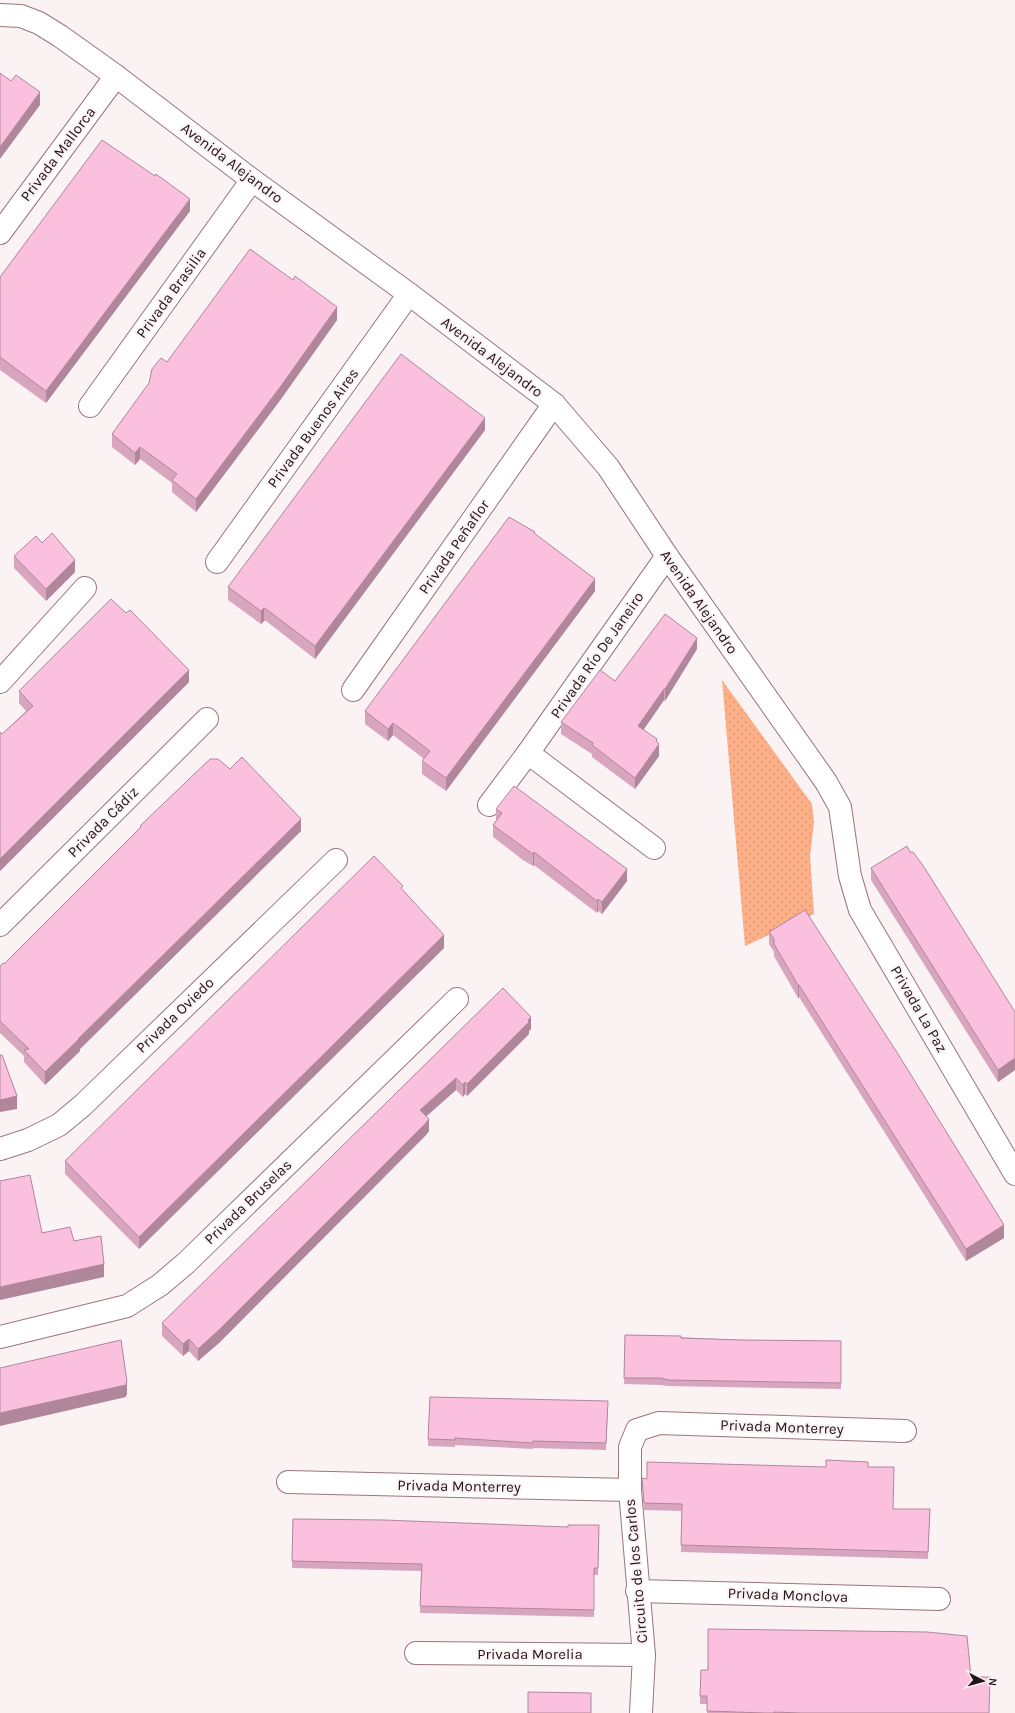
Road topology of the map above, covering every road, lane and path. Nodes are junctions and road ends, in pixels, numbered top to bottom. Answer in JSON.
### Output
{"nodes":[{"id":1,"x":0,"y":15,"type":"edge"},
{"id":2,"x":116,"y":76,"type":"junction"},
{"id":3,"x":252,"y":180,"type":"junction"},
{"id":4,"x":0,"y":233,"type":"edge"},
{"id":5,"x":408,"y":294,"type":"junction"},
{"id":6,"x":554,"y":404,"type":"junction"},
{"id":7,"x":90,"y":406,"type":"dead end"},
{"id":8,"x":666,"y":556,"type":"junction"},
{"id":9,"x":217,"y":562,"type":"dead end"},
{"id":10,"x":85,"y":588,"type":"dead end"},
{"id":11,"x":0,"y":682,"type":"edge"},
{"id":12,"x":353,"y":690,"type":"dead end"},
{"id":13,"x":206,"y":720,"type":"dead end"},
{"id":14,"x":528,"y":753,"type":"junction"},
{"id":15,"x":488,"y":805,"type":"dead end"},
{"id":16,"x":844,"y":836,"type":"joint"},
{"id":17,"x":654,"y":848,"type":"dead end"},
{"id":18,"x":336,"y":860,"type":"dead end"},
{"id":19,"x":0,"y":925,"type":"edge"},
{"id":20,"x":457,"y":999,"type":"dead end"},
{"id":21,"x":0,"y":1149,"type":"edge"},
{"id":22,"x":1015,"y":1174,"type":"edge"},
{"id":23,"x":0,"y":1337,"type":"edge"},
{"id":24,"x":637,"y":1430,"type":"joint"},
{"id":25,"x":905,"y":1431,"type":"dead end"},
{"id":26,"x":288,"y":1482,"type":"dead end"},
{"id":27,"x":630,"y":1490,"type":"junction"},
{"id":28,"x":637,"y":1591,"type":"junction"},
{"id":29,"x":939,"y":1599,"type":"dead end"},
{"id":30,"x":416,"y":1653,"type":"dead end"},
{"id":31,"x":644,"y":1655,"type":"junction"},
{"id":32,"x":641,"y":1713,"type":"edge"}],
"edges":[{"from":1,"to":2,"type":"street","name":"Avenida Alejandro"},
{"from":2,"to":3,"type":"street","name":"Avenida Alejandro"},
{"from":2,"to":4,"type":"street","name":"Privada Mallorca"},
{"from":3,"to":5,"type":"street","name":"Avenida Alejandro"},
{"from":3,"to":7,"type":"street","name":"Privada Brasilia"},
{"from":5,"to":6,"type":"street","name":"Avenida Alejandro"},
{"from":5,"to":9,"type":"street","name":"Privada Buenos Aires"},
{"from":6,"to":8,"type":"street","name":"Avenida Alejandro"},
{"from":6,"to":12,"type":"street","name":"Privada Peñaflor"},
{"from":8,"to":14,"type":"street","name":"Privada Río De Janeiro"},
{"from":8,"to":16,"type":"street","name":"Avenida Alejandro"},
{"from":10,"to":11,"type":"street"},
{"from":13,"to":19,"type":"street","name":"Privada Cádiz"},
{"from":14,"to":15,"type":"street","name":"Privada Río De Janeiro"},
{"from":14,"to":17,"type":"street"},
{"from":16,"to":22,"type":"street","name":"Privada La Paz"},
{"from":18,"to":21,"type":"street","name":"Privada Oviedo"},
{"from":20,"to":23,"type":"street","name":"Privada Bruselas"},
{"from":24,"to":25,"type":"street","name":"Privada Monterrey"},
{"from":24,"to":27,"type":"street","name":"Circuito de los Carlos"},
{"from":26,"to":27,"type":"street","name":"Privada Monterrey"},
{"from":27,"to":28,"type":"street","name":"Circuito de los Carlos"},
{"from":28,"to":29,"type":"street","name":"Privada Monclova"},
{"from":28,"to":31,"type":"street","name":"Circuito de los Carlos"},
{"from":30,"to":31,"type":"street","name":"Privada Morelia"},
{"from":31,"to":32,"type":"street","name":"Circuito de los Carlos"}]}
